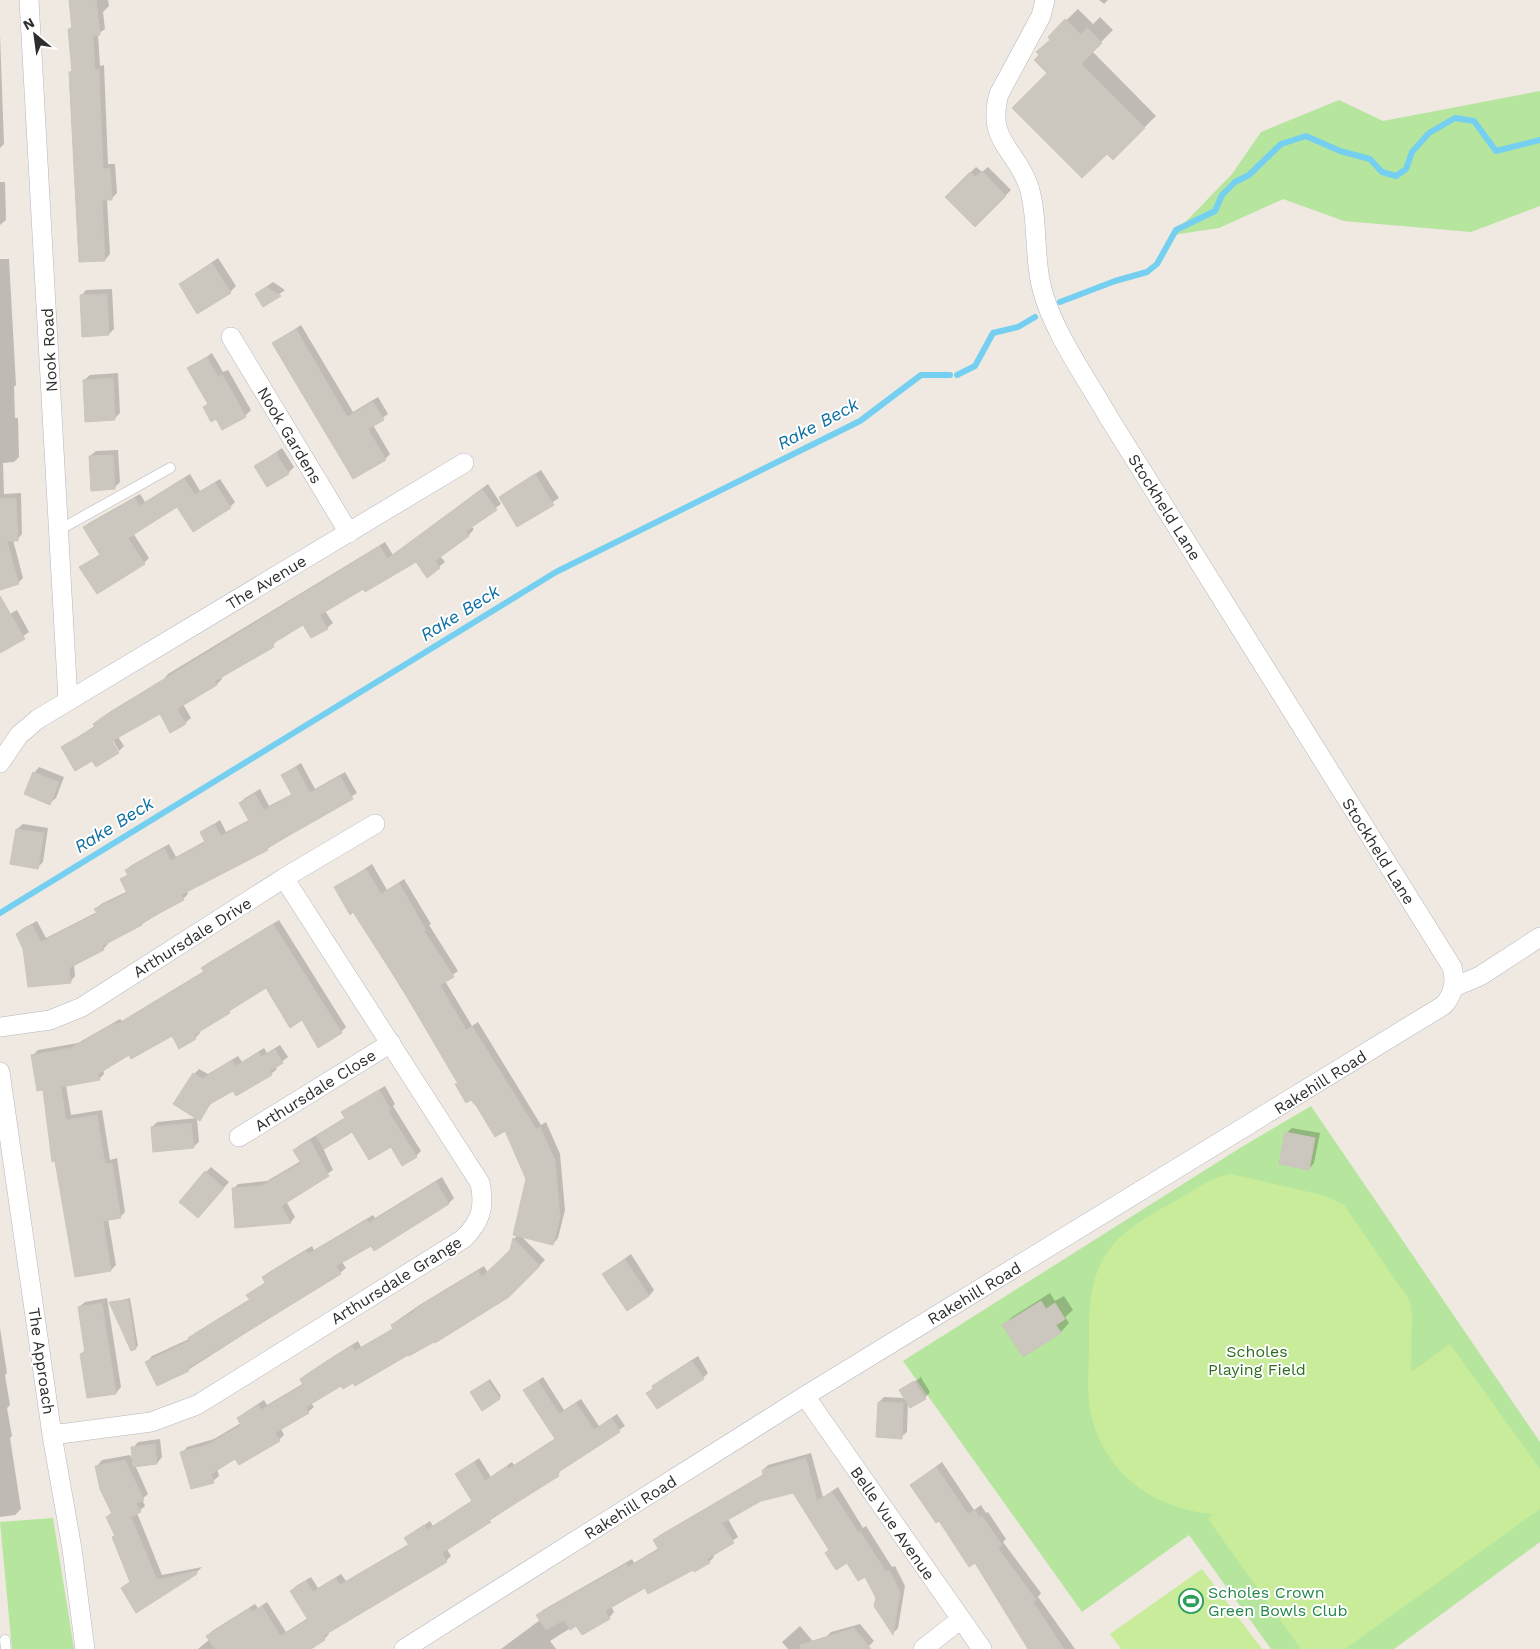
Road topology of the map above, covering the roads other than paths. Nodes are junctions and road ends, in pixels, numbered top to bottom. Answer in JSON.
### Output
{"nodes":[{"id":1,"x":30,"y":0,"type":"edge"},
{"id":2,"x":1045,"y":0,"type":"edge"},
{"id":3,"x":232,"y":337,"type":"dead end"},
{"id":4,"x":464,"y":464,"type":"dead end"},
{"id":5,"x":170,"y":468,"type":"dead end"},
{"id":6,"x":59,"y":530,"type":"junction"},
{"id":7,"x":349,"y":533,"type":"junction"},
{"id":8,"x":68,"y":701,"type":"junction"},
{"id":9,"x":0,"y":763,"type":"edge"},
{"id":10,"x":374,"y":824,"type":"dead end"},
{"id":11,"x":284,"y":878,"type":"junction"},
{"id":12,"x":1540,"y":937,"type":"edge"},
{"id":13,"x":1454,"y":987,"type":"junction"},
{"id":14,"x":0,"y":1027,"type":"edge"},
{"id":15,"x":391,"y":1043,"type":"junction"},
{"id":16,"x":0,"y":1072,"type":"edge"},
{"id":17,"x":239,"y":1138,"type":"dead end"},
{"id":18,"x":805,"y":1396,"type":"junction"},
{"id":19,"x":52,"y":1435,"type":"junction"},
{"id":20,"x":961,"y":1619,"type":"junction"},
{"id":21,"x":84,"y":1649,"type":"edge"},
{"id":22,"x":404,"y":1649,"type":"edge"},
{"id":23,"x":923,"y":1649,"type":"edge"},
{"id":24,"x":982,"y":1649,"type":"edge"}],
"edges":[{"from":1,"to":6,"type":"street","name":"Nook Road"},
{"from":2,"to":13,"type":"street","name":"Stockheld Lane"},
{"from":3,"to":7,"type":"street","name":"Nook Gardens"},
{"from":4,"to":7,"type":"street","name":"The Avenue"},
{"from":5,"to":6,"type":"lane"},
{"from":6,"to":8,"type":"street","name":"Nook Road"},
{"from":7,"to":8,"type":"street","name":"The Avenue"},
{"from":8,"to":9,"type":"street"},
{"from":10,"to":11,"type":"street","name":"Arthursdale Drive"},
{"from":11,"to":14,"type":"street","name":"Arthursdale Drive"},
{"from":11,"to":15,"type":"street","name":"Arthursdale Grange"},
{"from":12,"to":13,"type":"street"},
{"from":13,"to":18,"type":"street","name":"Rakehill Road"},
{"from":15,"to":17,"type":"street","name":"Arthursdale Close"},
{"from":15,"to":19,"type":"street","name":"Arthursdale Grange"},
{"from":16,"to":19,"type":"street","name":"The Approach"},
{"from":18,"to":20,"type":"street","name":"Belle Vue Avenue"},
{"from":18,"to":22,"type":"street","name":"Rakehill Road"},
{"from":19,"to":21,"type":"street","name":"The Approach"},
{"from":20,"to":23,"type":"street"},
{"from":20,"to":24,"type":"street","name":"Belle Vue Avenue"}]}
